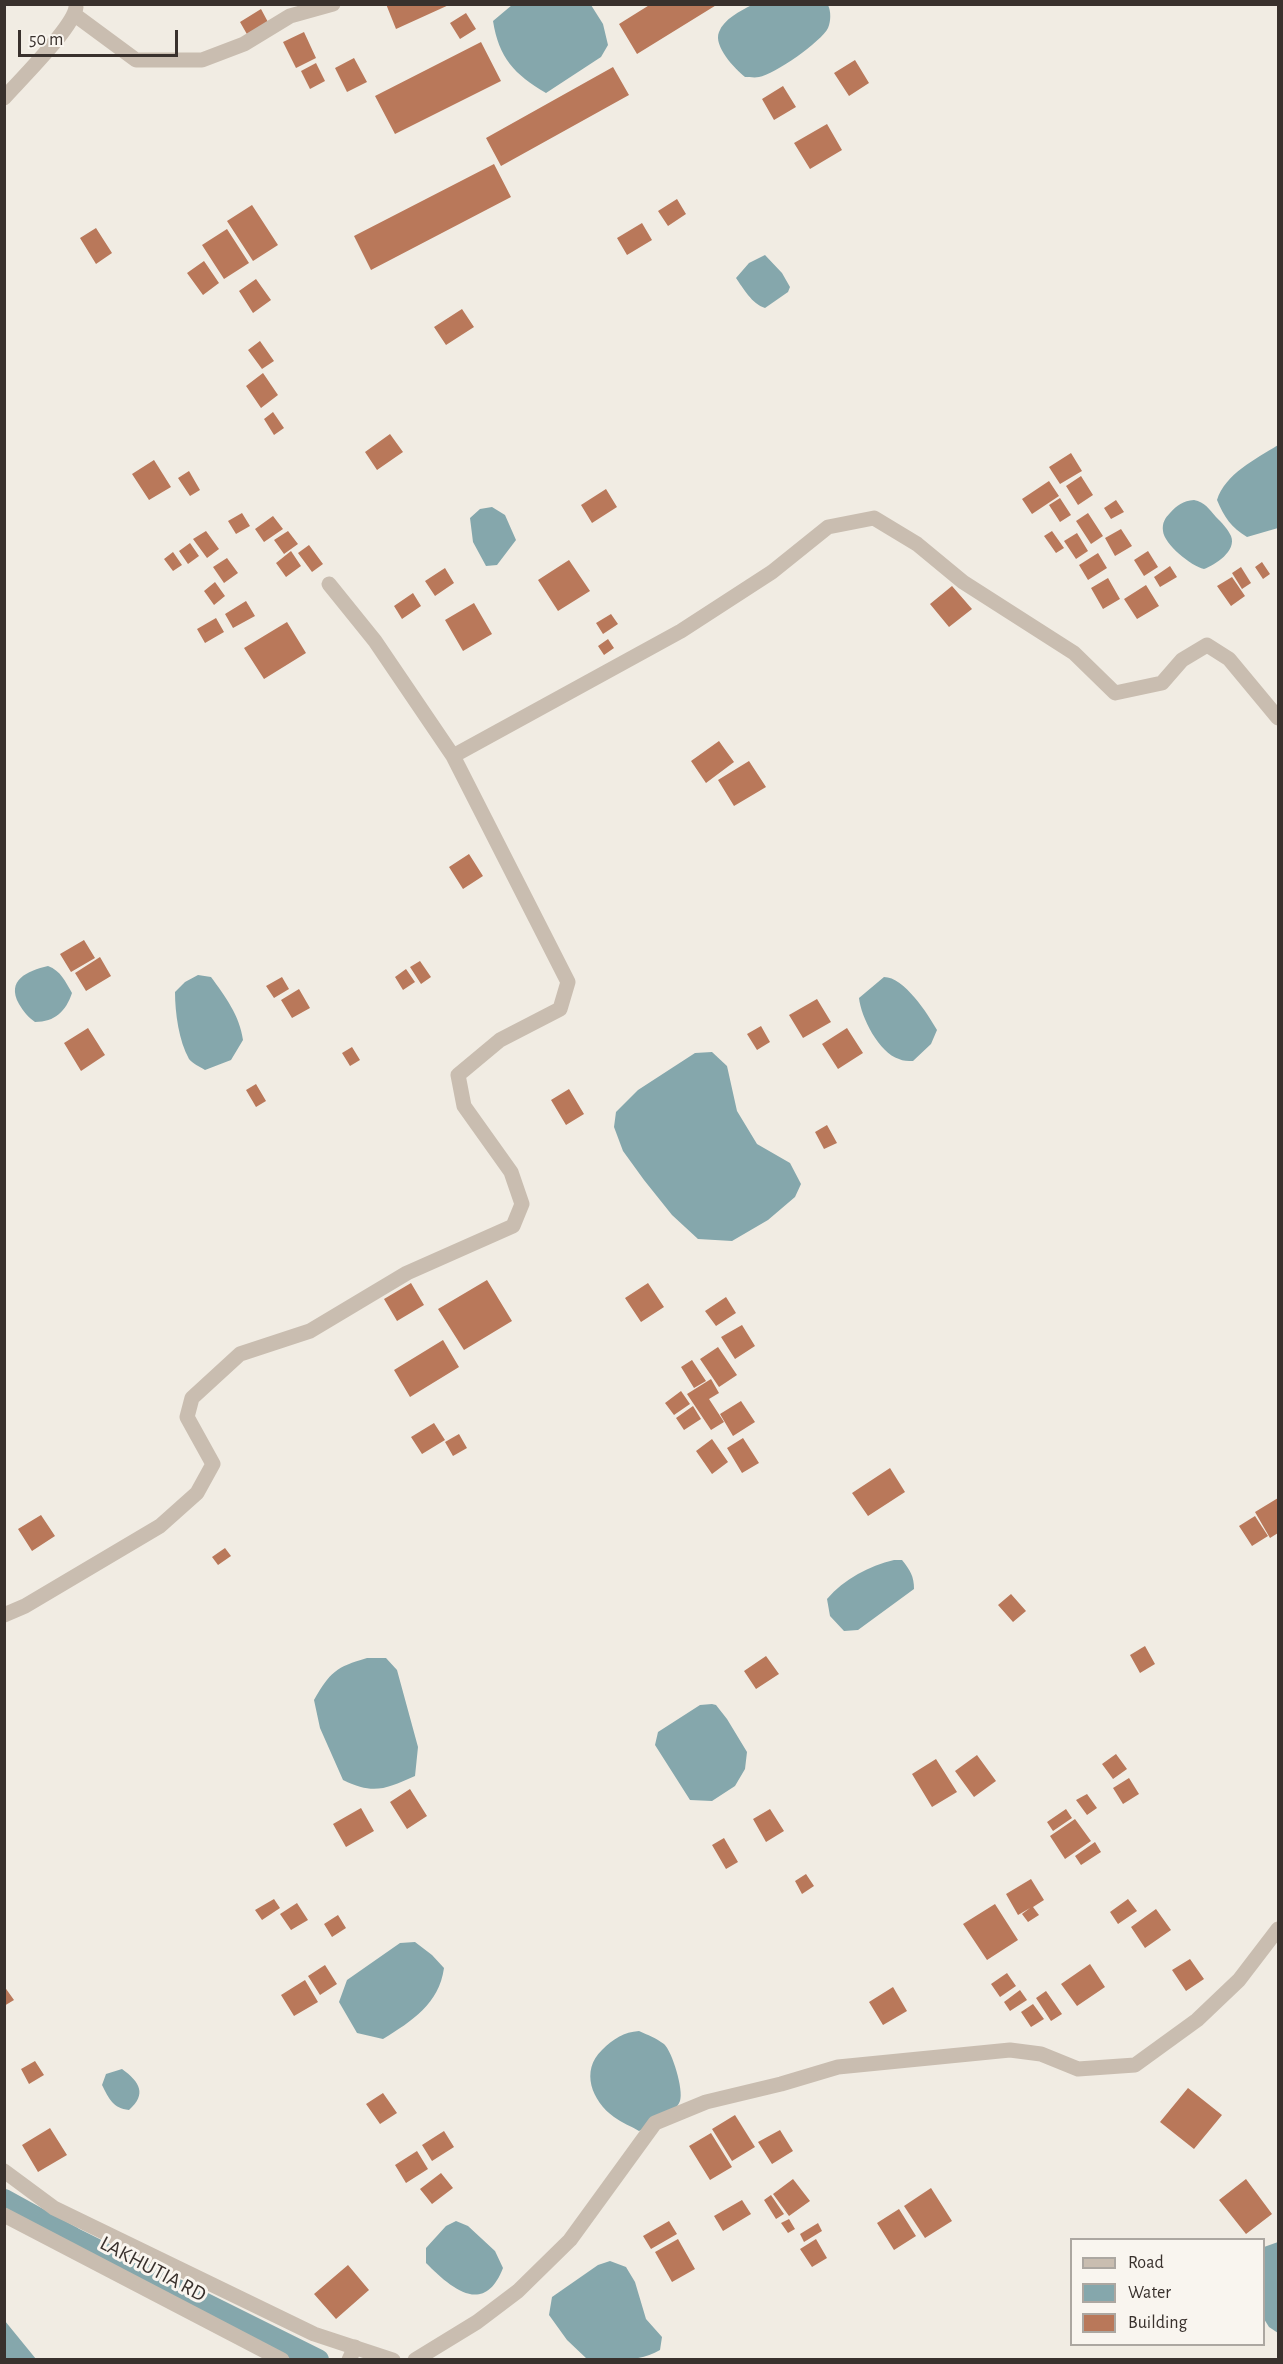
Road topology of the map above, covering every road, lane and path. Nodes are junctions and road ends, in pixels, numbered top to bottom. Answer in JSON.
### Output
{"nodes":[{"id":1,"x":333,"y":4,"type":"edge"},
{"id":2,"x":76,"y":10,"type":"edge"},
{"id":3,"x":4,"y":98,"type":"edge"},
{"id":4,"x":329,"y":584,"type":"dead end"},
{"id":5,"x":1278,"y":718,"type":"edge"},
{"id":6,"x":453,"y":756,"type":"junction"},
{"id":7,"x":4,"y":1615,"type":"edge"},
{"id":8,"x":1278,"y":1929,"type":"edge"},
{"id":9,"x":4,"y":2171,"type":"edge"},
{"id":10,"x":4,"y":2215,"type":"edge"},
{"id":11,"x":352,"y":2354,"type":"edge"},
{"id":12,"x":282,"y":2360,"type":"edge"},
{"id":13,"x":393,"y":2360,"type":"edge"},
{"id":14,"x":415,"y":2360,"type":"edge"}],
"edges":[{"from":1,"to":2,"type":"street"},
{"from":2,"to":3,"type":"street"},
{"from":4,"to":6,"type":"street"},
{"from":5,"to":6,"type":"street"},
{"from":6,"to":7,"type":"street"},
{"from":8,"to":14,"type":"street"},
{"from":9,"to":11,"type":"street"},
{"from":10,"to":12,"type":"street","name":"LAKHUTIA RD"},
{"from":11,"to":13,"type":"street"}]}
